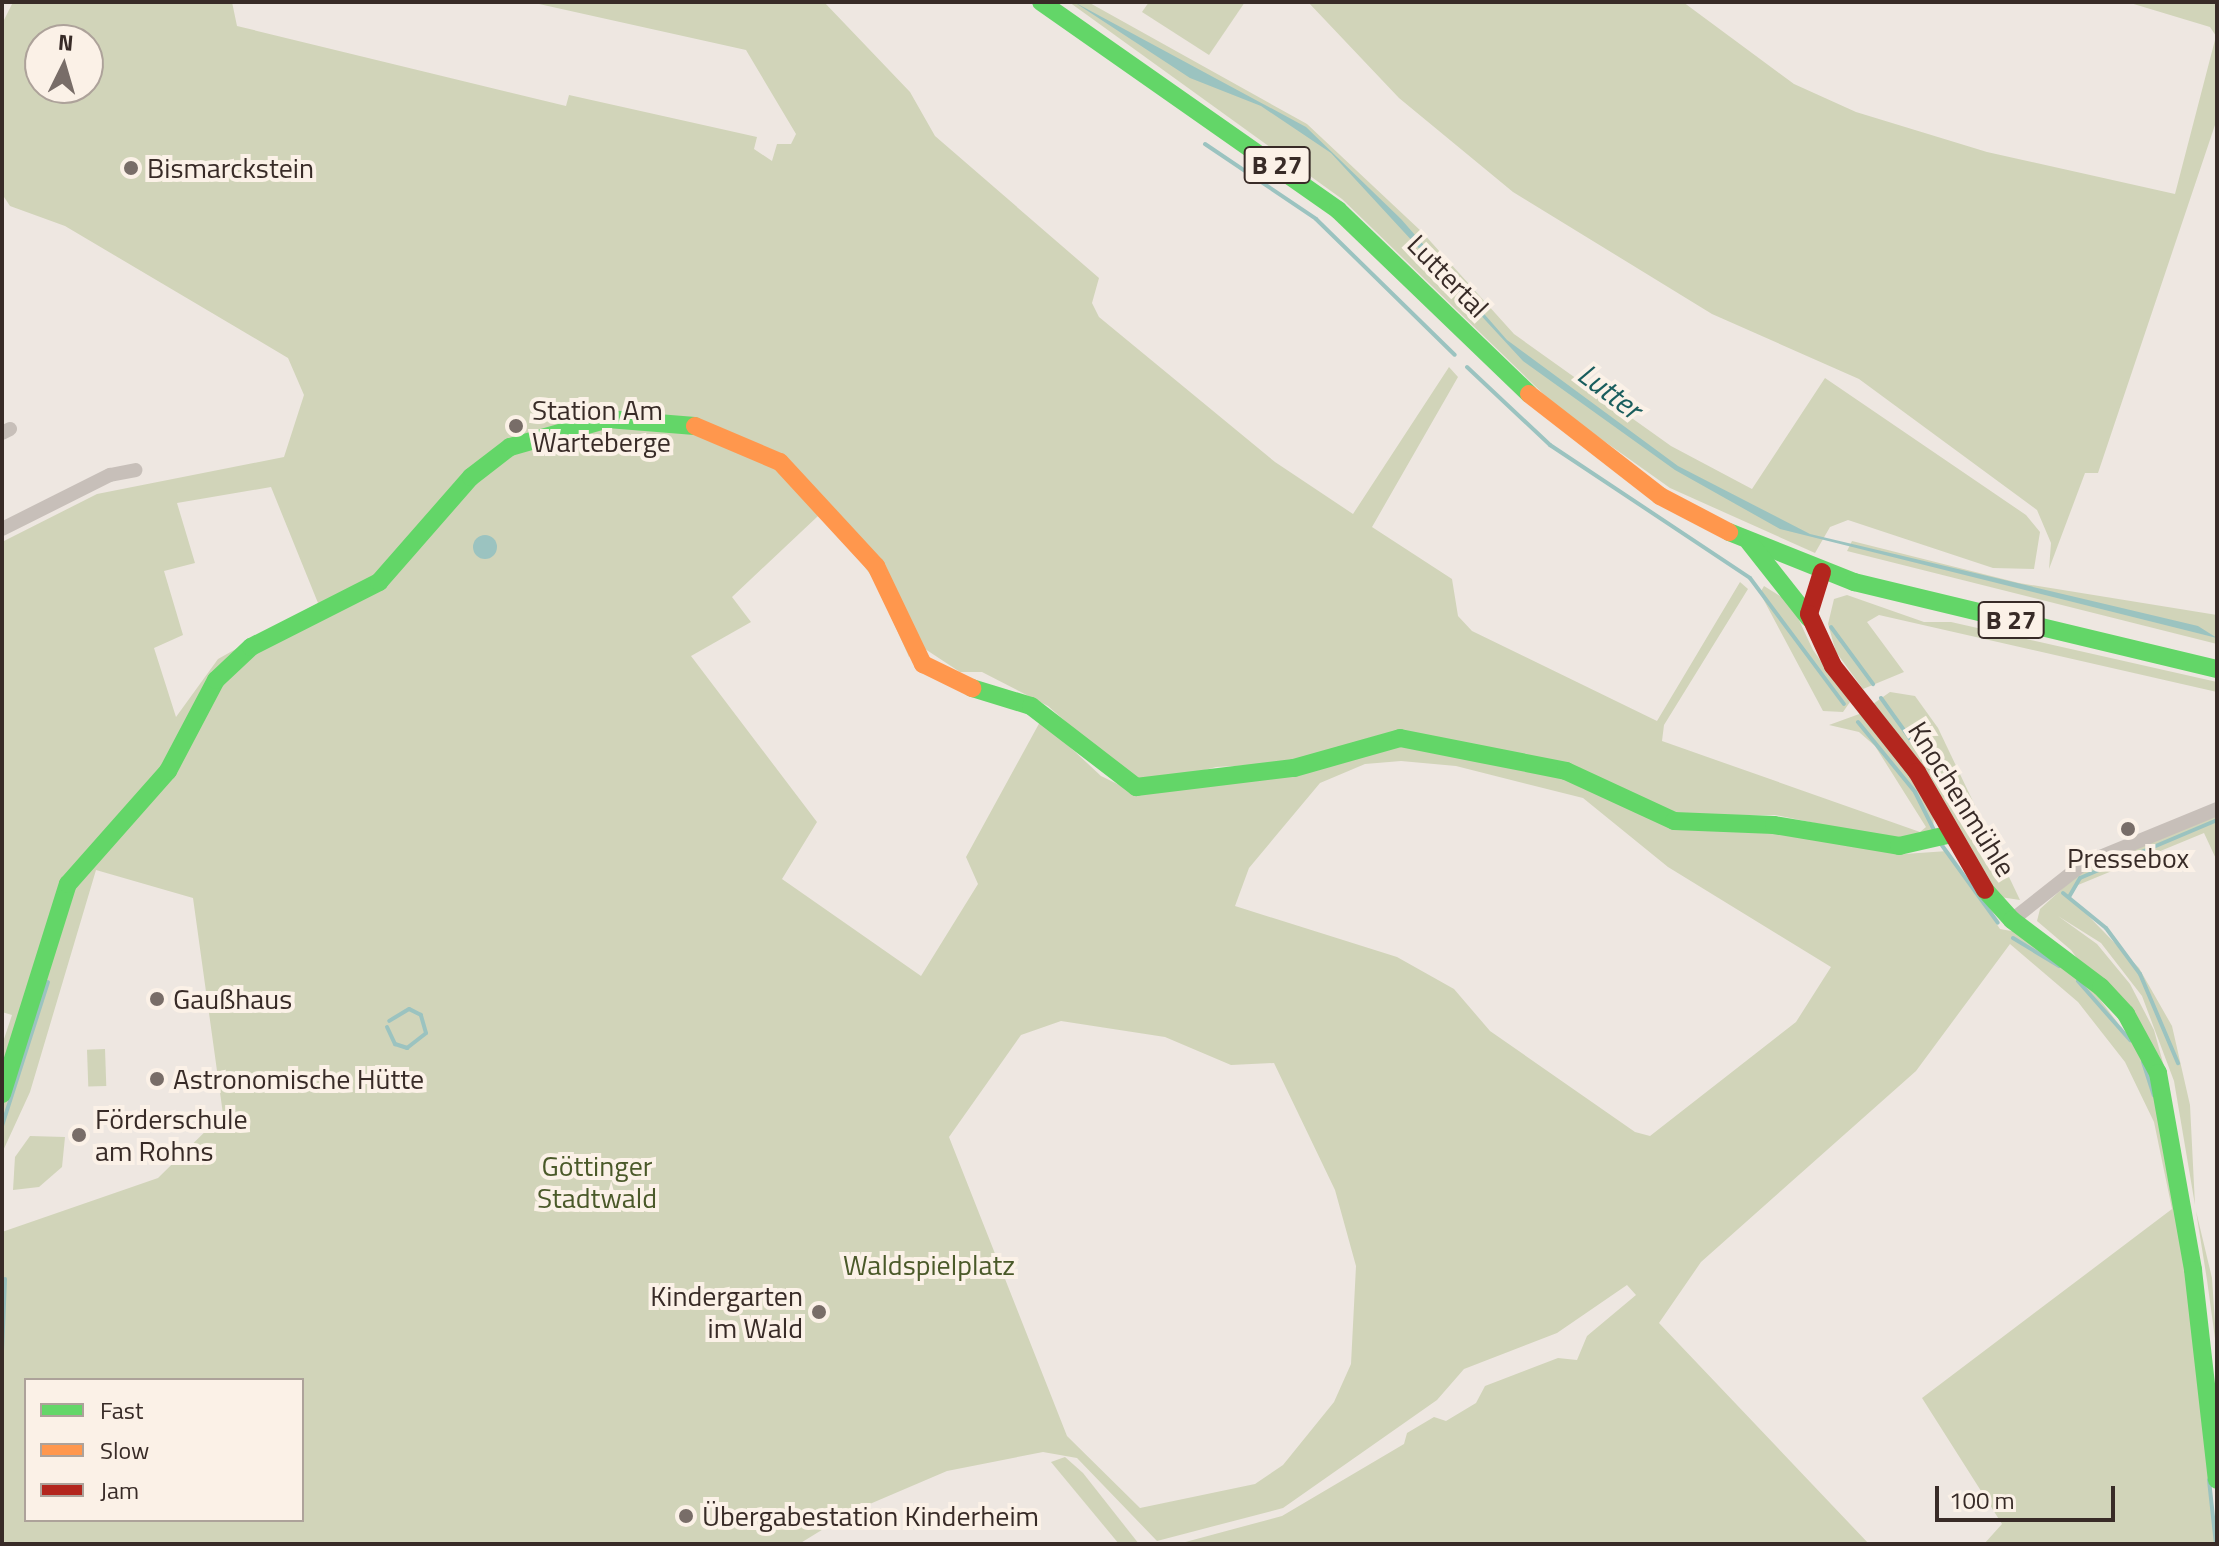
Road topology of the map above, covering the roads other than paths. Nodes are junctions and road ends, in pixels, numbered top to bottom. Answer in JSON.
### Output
{"nodes":[{"id":1,"x":1041,"y":2,"type":"edge"},
{"id":2,"x":136,"y":470,"type":"dead end"},
{"id":3,"x":2,"y":529,"type":"edge"},
{"id":4,"x":1749,"y":542,"type":"junction"},
{"id":5,"x":1822,"y":572,"type":"junction"},
{"id":6,"x":1813,"y":625,"type":"junction"},
{"id":7,"x":2217,"y":669,"type":"edge"},
{"id":8,"x":2217,"y":809,"type":"edge"},
{"id":9,"x":1952,"y":834,"type":"junction"},
{"id":10,"x":2012,"y":920,"type":"junction"},
{"id":11,"x":2,"y":1094,"type":"edge"},
{"id":12,"x":2217,"y":1480,"type":"edge"}],
"edges":[{"from":1,"to":4,"type":"street","name":"Luttertal","number":"B 27"},
{"from":2,"to":3,"type":"street"},
{"from":4,"to":5,"type":"street","name":"Luttertal","number":"B 27"},
{"from":4,"to":6,"type":"street","name":"Knochenmühle"},
{"from":5,"to":6,"type":"street"},
{"from":5,"to":7,"type":"street","number":"B 27"},
{"from":6,"to":9,"type":"street","name":"Knochenmühle"},
{"from":8,"to":10,"type":"street","name":"Knochenmühle"},
{"from":9,"to":10,"type":"street","name":"Knochenmühle"},
{"from":9,"to":11,"type":"street"},
{"from":10,"to":12,"type":"street"}]}
